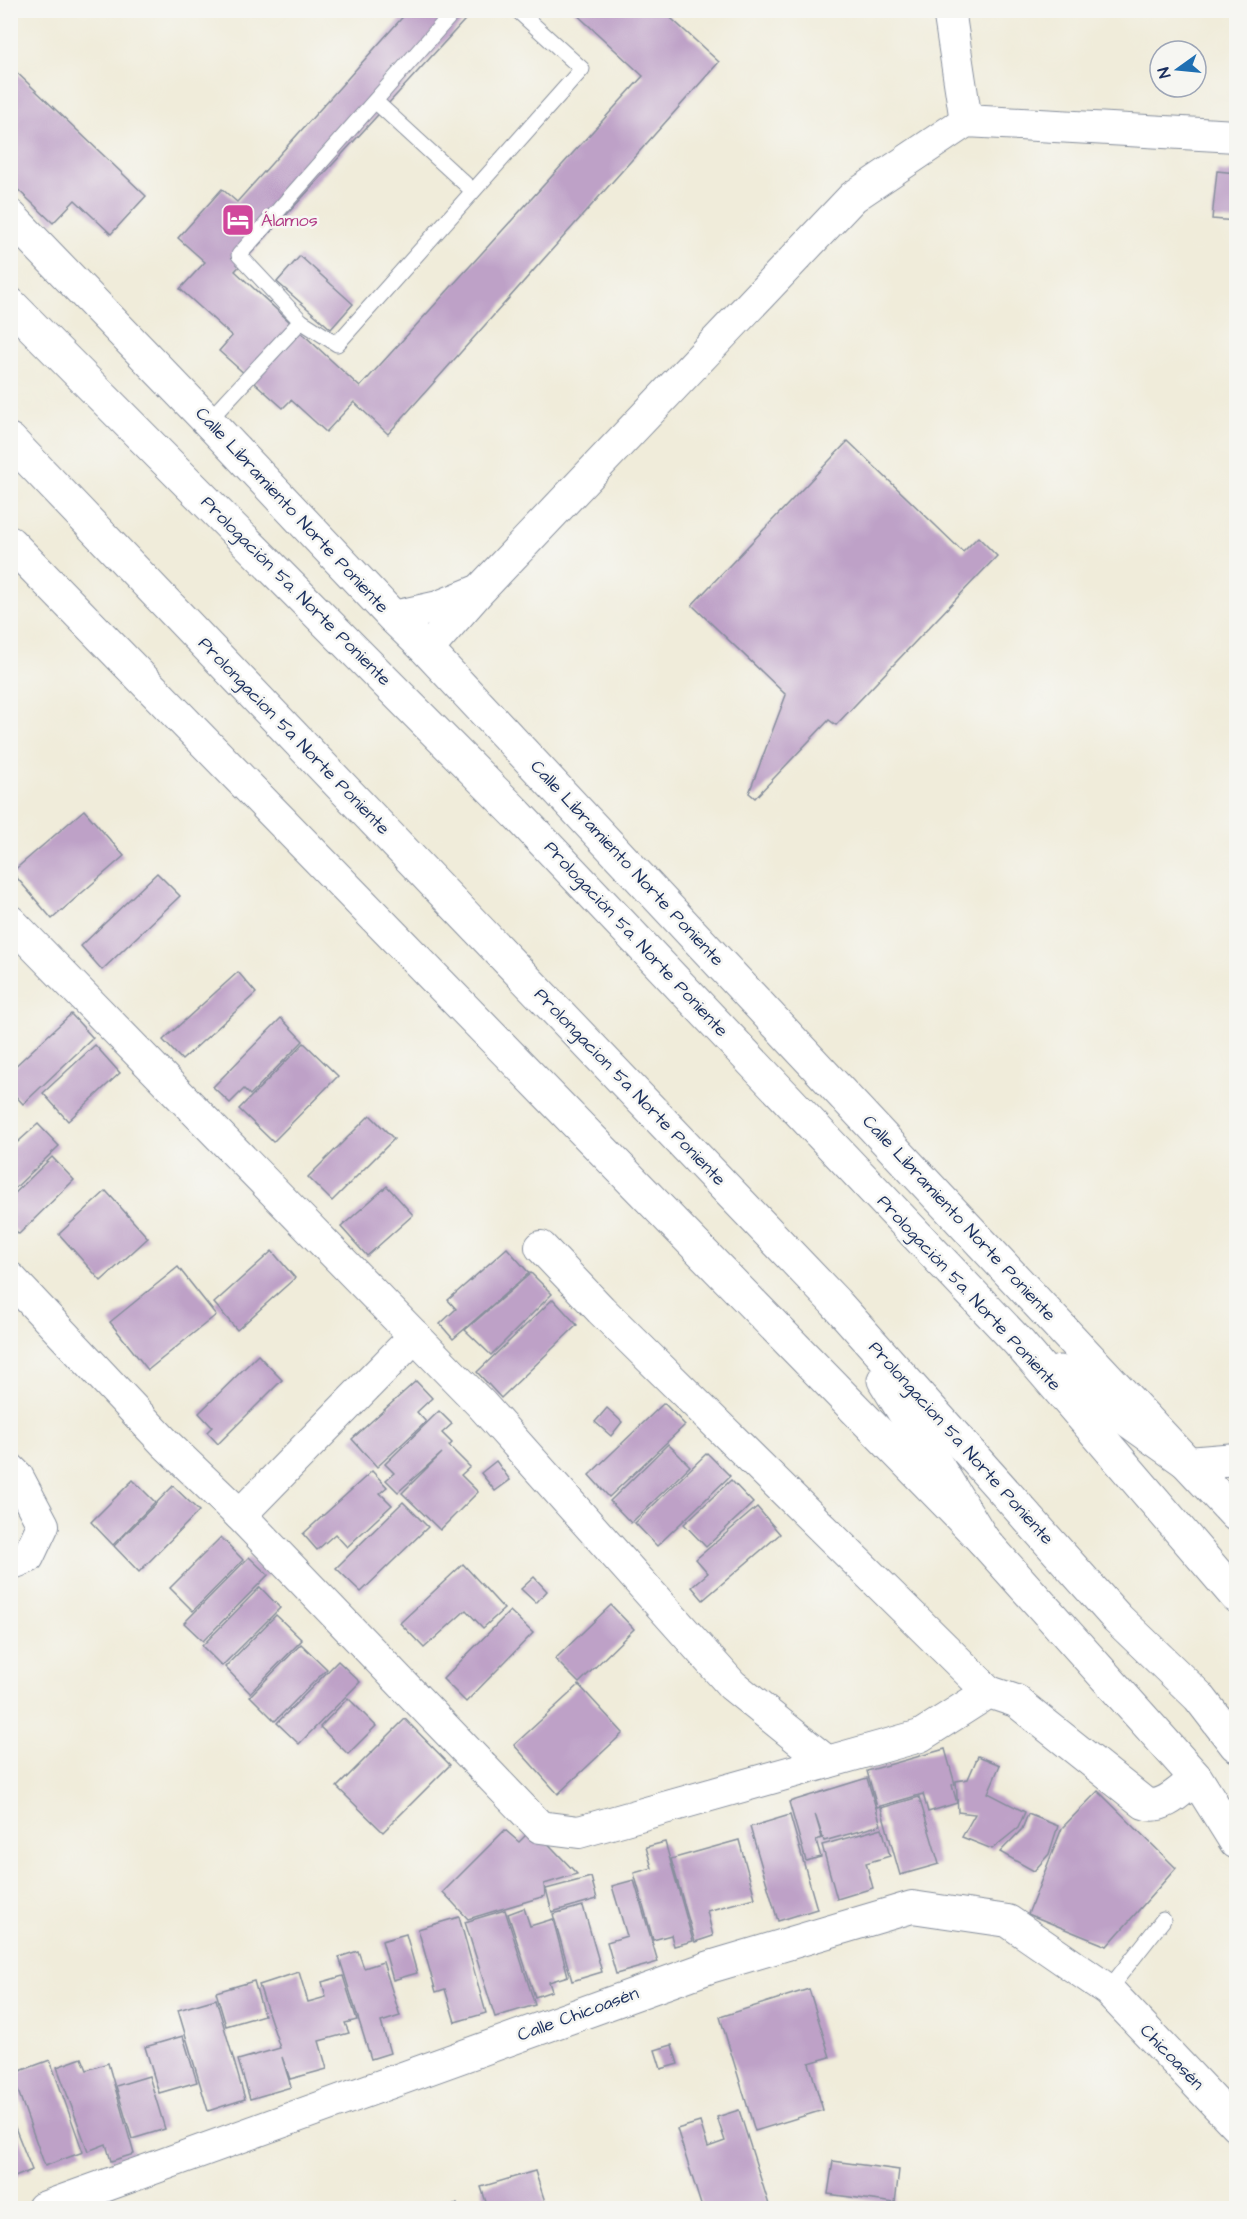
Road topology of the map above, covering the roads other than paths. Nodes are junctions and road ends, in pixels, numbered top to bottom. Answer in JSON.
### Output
{"nodes":[{"id":1,"x":455,"y":10,"type":"edge"},
{"id":2,"x":517,"y":10,"type":"edge"},
{"id":3,"x":949,"y":10,"type":"edge"},
{"id":4,"x":375,"y":102,"type":"junction"},
{"id":5,"x":966,"y":121,"type":"junction"},
{"id":6,"x":1236,"y":136,"type":"edge"},
{"id":7,"x":473,"y":191,"type":"junction"},
{"id":8,"x":10,"y":216,"type":"edge"},
{"id":9,"x":10,"y":304,"type":"edge"},
{"id":10,"x":301,"y":321,"type":"junction"},
{"id":11,"x":208,"y":421,"type":"junction"},
{"id":12,"x":10,"y":440,"type":"edge"},
{"id":13,"x":10,"y":543,"type":"edge"},
{"id":14,"x":479,"y":591,"type":"junction"},
{"id":15,"x":393,"y":617,"type":"junction"},
{"id":16,"x":427,"y":650,"type":"junction"},
{"id":17,"x":10,"y":921,"type":"edge"},
{"id":18,"x":541,"y":1247,"type":"dead end"},
{"id":19,"x":10,"y":1278,"type":"edge"},
{"id":20,"x":835,"y":1302,"type":"junction"},
{"id":21,"x":416,"y":1336,"type":"junction"},
{"id":22,"x":1018,"y":1343,"type":"junction"},
{"id":23,"x":1236,"y":1459,"type":"edge"},
{"id":24,"x":1188,"y":1462,"type":"junction"},
{"id":25,"x":10,"y":1469,"type":"edge"},
{"id":26,"x":240,"y":1515,"type":"junction"},
{"id":27,"x":1236,"y":1515,"type":"edge"},
{"id":28,"x":983,"y":1540,"type":"junction"},
{"id":29,"x":10,"y":1564,"type":"edge"},
{"id":30,"x":1236,"y":1596,"type":"edge"},
{"id":31,"x":988,"y":1692,"type":"junction"},
{"id":32,"x":1236,"y":1745,"type":"edge"},
{"id":33,"x":827,"y":1762,"type":"junction"},
{"id":34,"x":1196,"y":1778,"type":"junction"},
{"id":35,"x":1236,"y":1842,"type":"edge"},
{"id":36,"x":1163,"y":1920,"type":"dead end"},
{"id":37,"x":1108,"y":1990,"type":"junction"},
{"id":38,"x":1236,"y":2125,"type":"edge"},
{"id":39,"x":43,"y":2208,"type":"edge"}],
"edges":[{"from":1,"to":4,"type":"lane"},
{"from":2,"to":7,"type":"lane"},
{"from":3,"to":5,"type":"street"},
{"from":4,"to":7,"type":"lane"},
{"from":4,"to":10,"type":"lane"},
{"from":5,"to":6,"type":"street"},
{"from":5,"to":14,"type":"street"},
{"from":7,"to":10,"type":"lane"},
{"from":8,"to":11,"type":"main road","name":"Calle Libramiento Norte Poniente"},
{"from":9,"to":22,"type":"main road","name":"Prologación 5a. Norte Poniente"},
{"from":10,"to":11,"type":"lane"},
{"from":11,"to":15,"type":"main road","name":"Calle Libramiento Norte Poniente"},
{"from":12,"to":20,"type":"main road","name":"Prolongacion 5a Norte Poniente"},
{"from":13,"to":28,"type":"main road"},
{"from":14,"to":15,"type":"street"},
{"from":14,"to":16,"type":"street"},
{"from":15,"to":16,"type":"main road","name":"Calle Libramiento Norte Poniente"},
{"from":16,"to":24,"type":"main road","name":"Calle Libramiento Norte Poniente"},
{"from":17,"to":21,"type":"street"},
{"from":18,"to":31,"type":"street"},
{"from":19,"to":26,"type":"street"},
{"from":20,"to":28,"type":"main road"},
{"from":20,"to":32,"type":"main road","name":"Prolongacion 5a Norte Poniente"},
{"from":21,"to":26,"type":"street"},
{"from":21,"to":33,"type":"street"},
{"from":22,"to":24,"type":"main road"},
{"from":22,"to":30,"type":"main road","name":"Prologación 5a. Norte Poniente"},
{"from":23,"to":24,"type":"street"},
{"from":24,"to":27,"type":"main road","name":"Calle Libramiento Norte Poniente"},
{"from":25,"to":29,"type":"street"},
{"from":26,"to":33,"type":"street"},
{"from":28,"to":34,"type":"main road"},
{"from":31,"to":33,"type":"street"},
{"from":31,"to":34,"type":"street"},
{"from":34,"to":35,"type":"main road"},
{"from":36,"to":37,"type":"lane"},
{"from":37,"to":38,"type":"street","name":"Chicoasén"},
{"from":37,"to":39,"type":"street","name":"Calle Chicoasén"}]}
